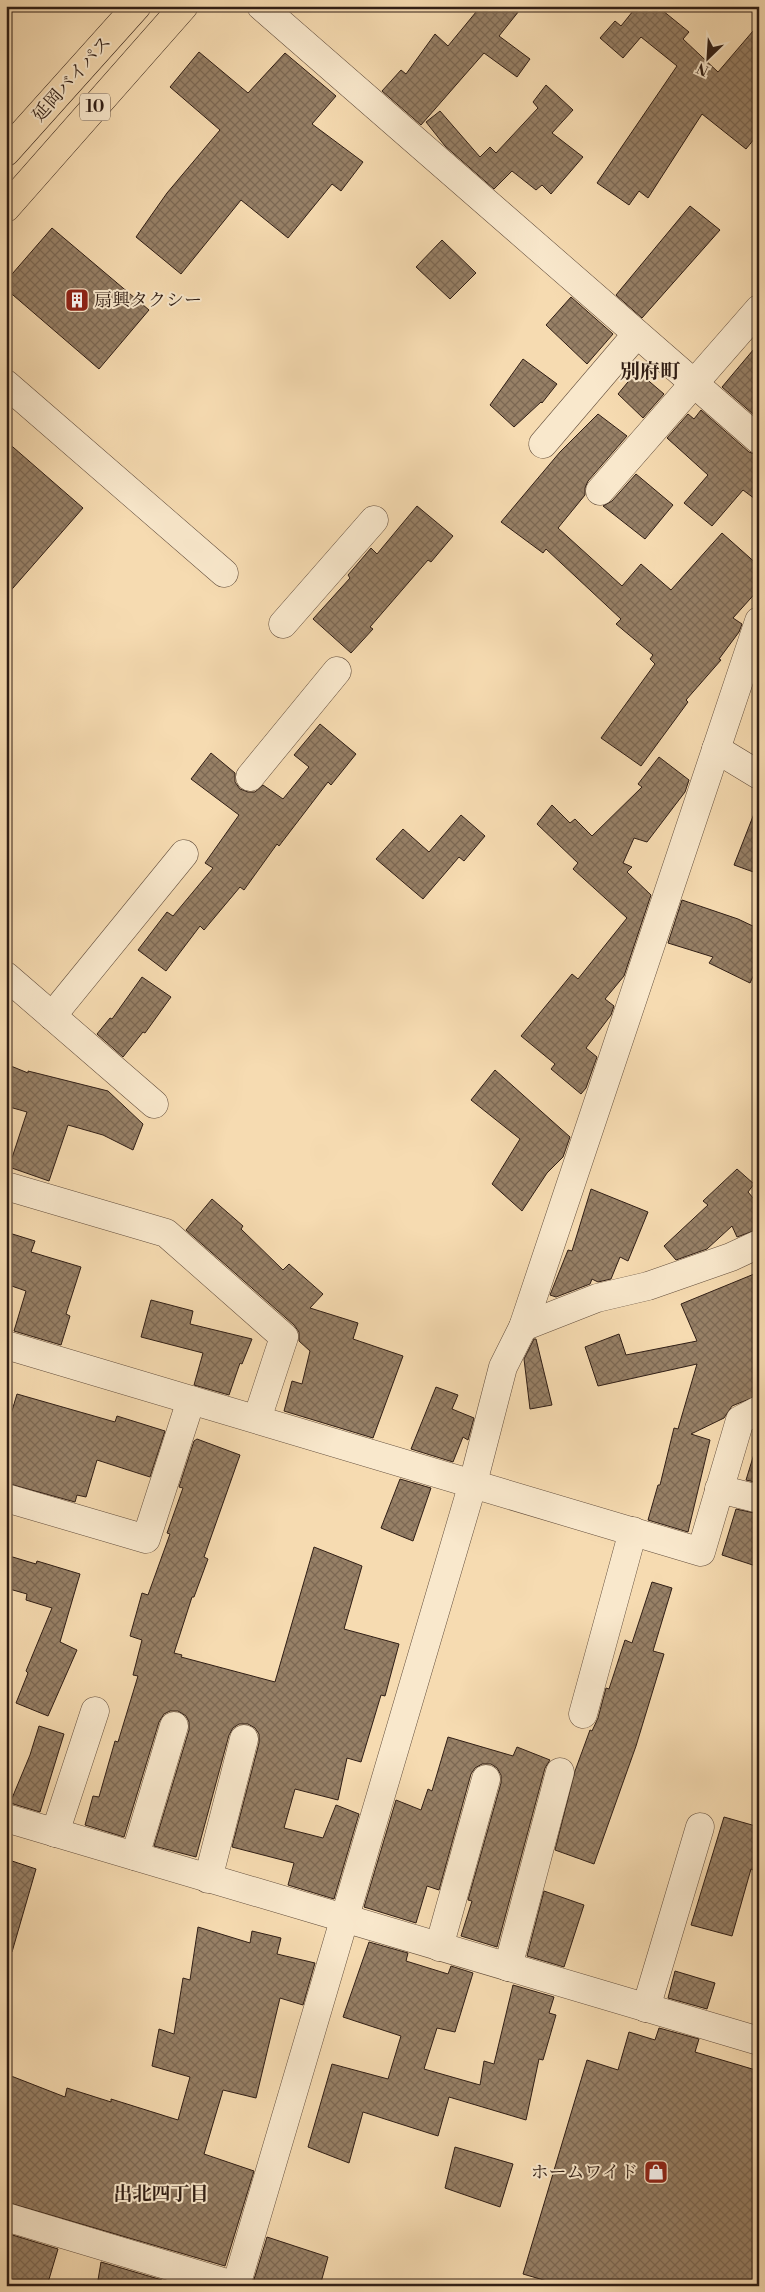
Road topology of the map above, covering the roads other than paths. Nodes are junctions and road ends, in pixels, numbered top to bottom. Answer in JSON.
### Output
{"nodes":[{"id":1,"x":137,"y":6,"type":"edge"},
{"id":2,"x":184,"y":6,"type":"edge"},
{"id":3,"x":261,"y":6,"type":"edge"},
{"id":4,"x":6,"y":152,"type":"edge"},
{"id":5,"x":6,"y":208,"type":"edge"},
{"id":6,"x":759,"y":309,"type":"edge"},
{"id":7,"x":636,"y":334,"type":"junction"},
{"id":8,"x":6,"y":384,"type":"edge"},
{"id":9,"x":693,"y":384,"type":"junction"},
{"id":10,"x":759,"y":440,"type":"edge"},
{"id":11,"x":543,"y":444,"type":"dead end"},
{"id":12,"x":600,"y":491,"type":"dead end"},
{"id":13,"x":374,"y":520,"type":"dead end"},
{"id":14,"x":224,"y":572,"type":"dead end"},
{"id":15,"x":759,"y":621,"type":"edge"},
{"id":16,"x":283,"y":624,"type":"dead end"},
{"id":17,"x":337,"y":671,"type":"dead end"},
{"id":18,"x":716,"y":749,"type":"junction"},
{"id":19,"x":759,"y":776,"type":"edge"},
{"id":20,"x":250,"y":777,"type":"dead end"},
{"id":21,"x":184,"y":854,"type":"dead end"},
{"id":22,"x":6,"y":976,"type":"edge"},
{"id":23,"x":52,"y":1016,"type":"junction"},
{"id":24,"x":154,"y":1104,"type":"dead end"},
{"id":25,"x":6,"y":1186,"type":"edge"},
{"id":26,"x":759,"y":1244,"type":"edge"},
{"id":27,"x":523,"y":1327,"type":"junction"},
{"id":28,"x":6,"y":1345,"type":"edge"},
{"id":29,"x":191,"y":1400,"type":"junction"},
{"id":30,"x":759,"y":1410,"type":"edge"},
{"id":31,"x":257,"y":1420,"type":"junction"},
{"id":32,"x":473,"y":1483,"type":"junction"},
{"id":33,"x":720,"y":1489,"type":"junction"},
{"id":34,"x":6,"y":1498,"type":"edge"},
{"id":35,"x":759,"y":1500,"type":"edge"},
{"id":36,"x":634,"y":1531,"type":"junction"},
{"id":37,"x":95,"y":1711,"type":"dead end"},
{"id":38,"x":583,"y":1714,"type":"dead end"},
{"id":39,"x":174,"y":1726,"type":"dead end"},
{"id":40,"x":244,"y":1739,"type":"dead end"},
{"id":41,"x":560,"y":1772,"type":"dead end"},
{"id":42,"x":486,"y":1779,"type":"dead end"},
{"id":43,"x":6,"y":1818,"type":"edge"},
{"id":44,"x":700,"y":1827,"type":"dead end"},
{"id":45,"x":55,"y":1833,"type":"junction"},
{"id":46,"x":135,"y":1856,"type":"junction"},
{"id":47,"x":208,"y":1879,"type":"junction"},
{"id":48,"x":343,"y":1918,"type":"junction"},
{"id":49,"x":439,"y":1947,"type":"junction"},
{"id":50,"x":508,"y":1967,"type":"junction"},
{"id":51,"x":646,"y":2008,"type":"junction"},
{"id":52,"x":759,"y":2041,"type":"edge"},
{"id":53,"x":6,"y":2217,"type":"edge"},
{"id":54,"x":236,"y":2286,"type":"edge"}],
"edges":[{"from":1,"to":4,"type":"highway","name":"延岡バイパス","number":"10"},
{"from":2,"to":5,"type":"highway","name":"延岡バイパス","number":"10"},
{"from":3,"to":7,"type":"street"},
{"from":6,"to":9,"type":"street"},
{"from":7,"to":9,"type":"street"},
{"from":7,"to":11,"type":"street"},
{"from":8,"to":14,"type":"street"},
{"from":9,"to":10,"type":"street"},
{"from":9,"to":12,"type":"street"},
{"from":13,"to":16,"type":"street"},
{"from":15,"to":18,"type":"street"},
{"from":17,"to":20,"type":"street"},
{"from":18,"to":19,"type":"street"},
{"from":18,"to":27,"type":"street"},
{"from":21,"to":23,"type":"street"},
{"from":22,"to":23,"type":"street"},
{"from":23,"to":24,"type":"street"},
{"from":25,"to":31,"type":"street"},
{"from":26,"to":27,"type":"street"},
{"from":27,"to":32,"type":"street"},
{"from":28,"to":29,"type":"street"},
{"from":29,"to":31,"type":"street"},
{"from":29,"to":34,"type":"street"},
{"from":30,"to":33,"type":"street"},
{"from":31,"to":32,"type":"street"},
{"from":32,"to":36,"type":"street"},
{"from":32,"to":48,"type":"street"},
{"from":33,"to":35,"type":"street"},
{"from":33,"to":36,"type":"street"},
{"from":36,"to":38,"type":"street"},
{"from":37,"to":45,"type":"street"},
{"from":39,"to":46,"type":"street"},
{"from":40,"to":47,"type":"street"},
{"from":41,"to":50,"type":"street"},
{"from":42,"to":49,"type":"street"},
{"from":43,"to":45,"type":"street"},
{"from":44,"to":51,"type":"street"},
{"from":45,"to":46,"type":"street"},
{"from":46,"to":47,"type":"street"},
{"from":47,"to":48,"type":"street"},
{"from":48,"to":49,"type":"street"},
{"from":48,"to":54,"type":"street"},
{"from":49,"to":50,"type":"street"},
{"from":50,"to":51,"type":"street"},
{"from":51,"to":52,"type":"street"},
{"from":53,"to":54,"type":"street"}]}
